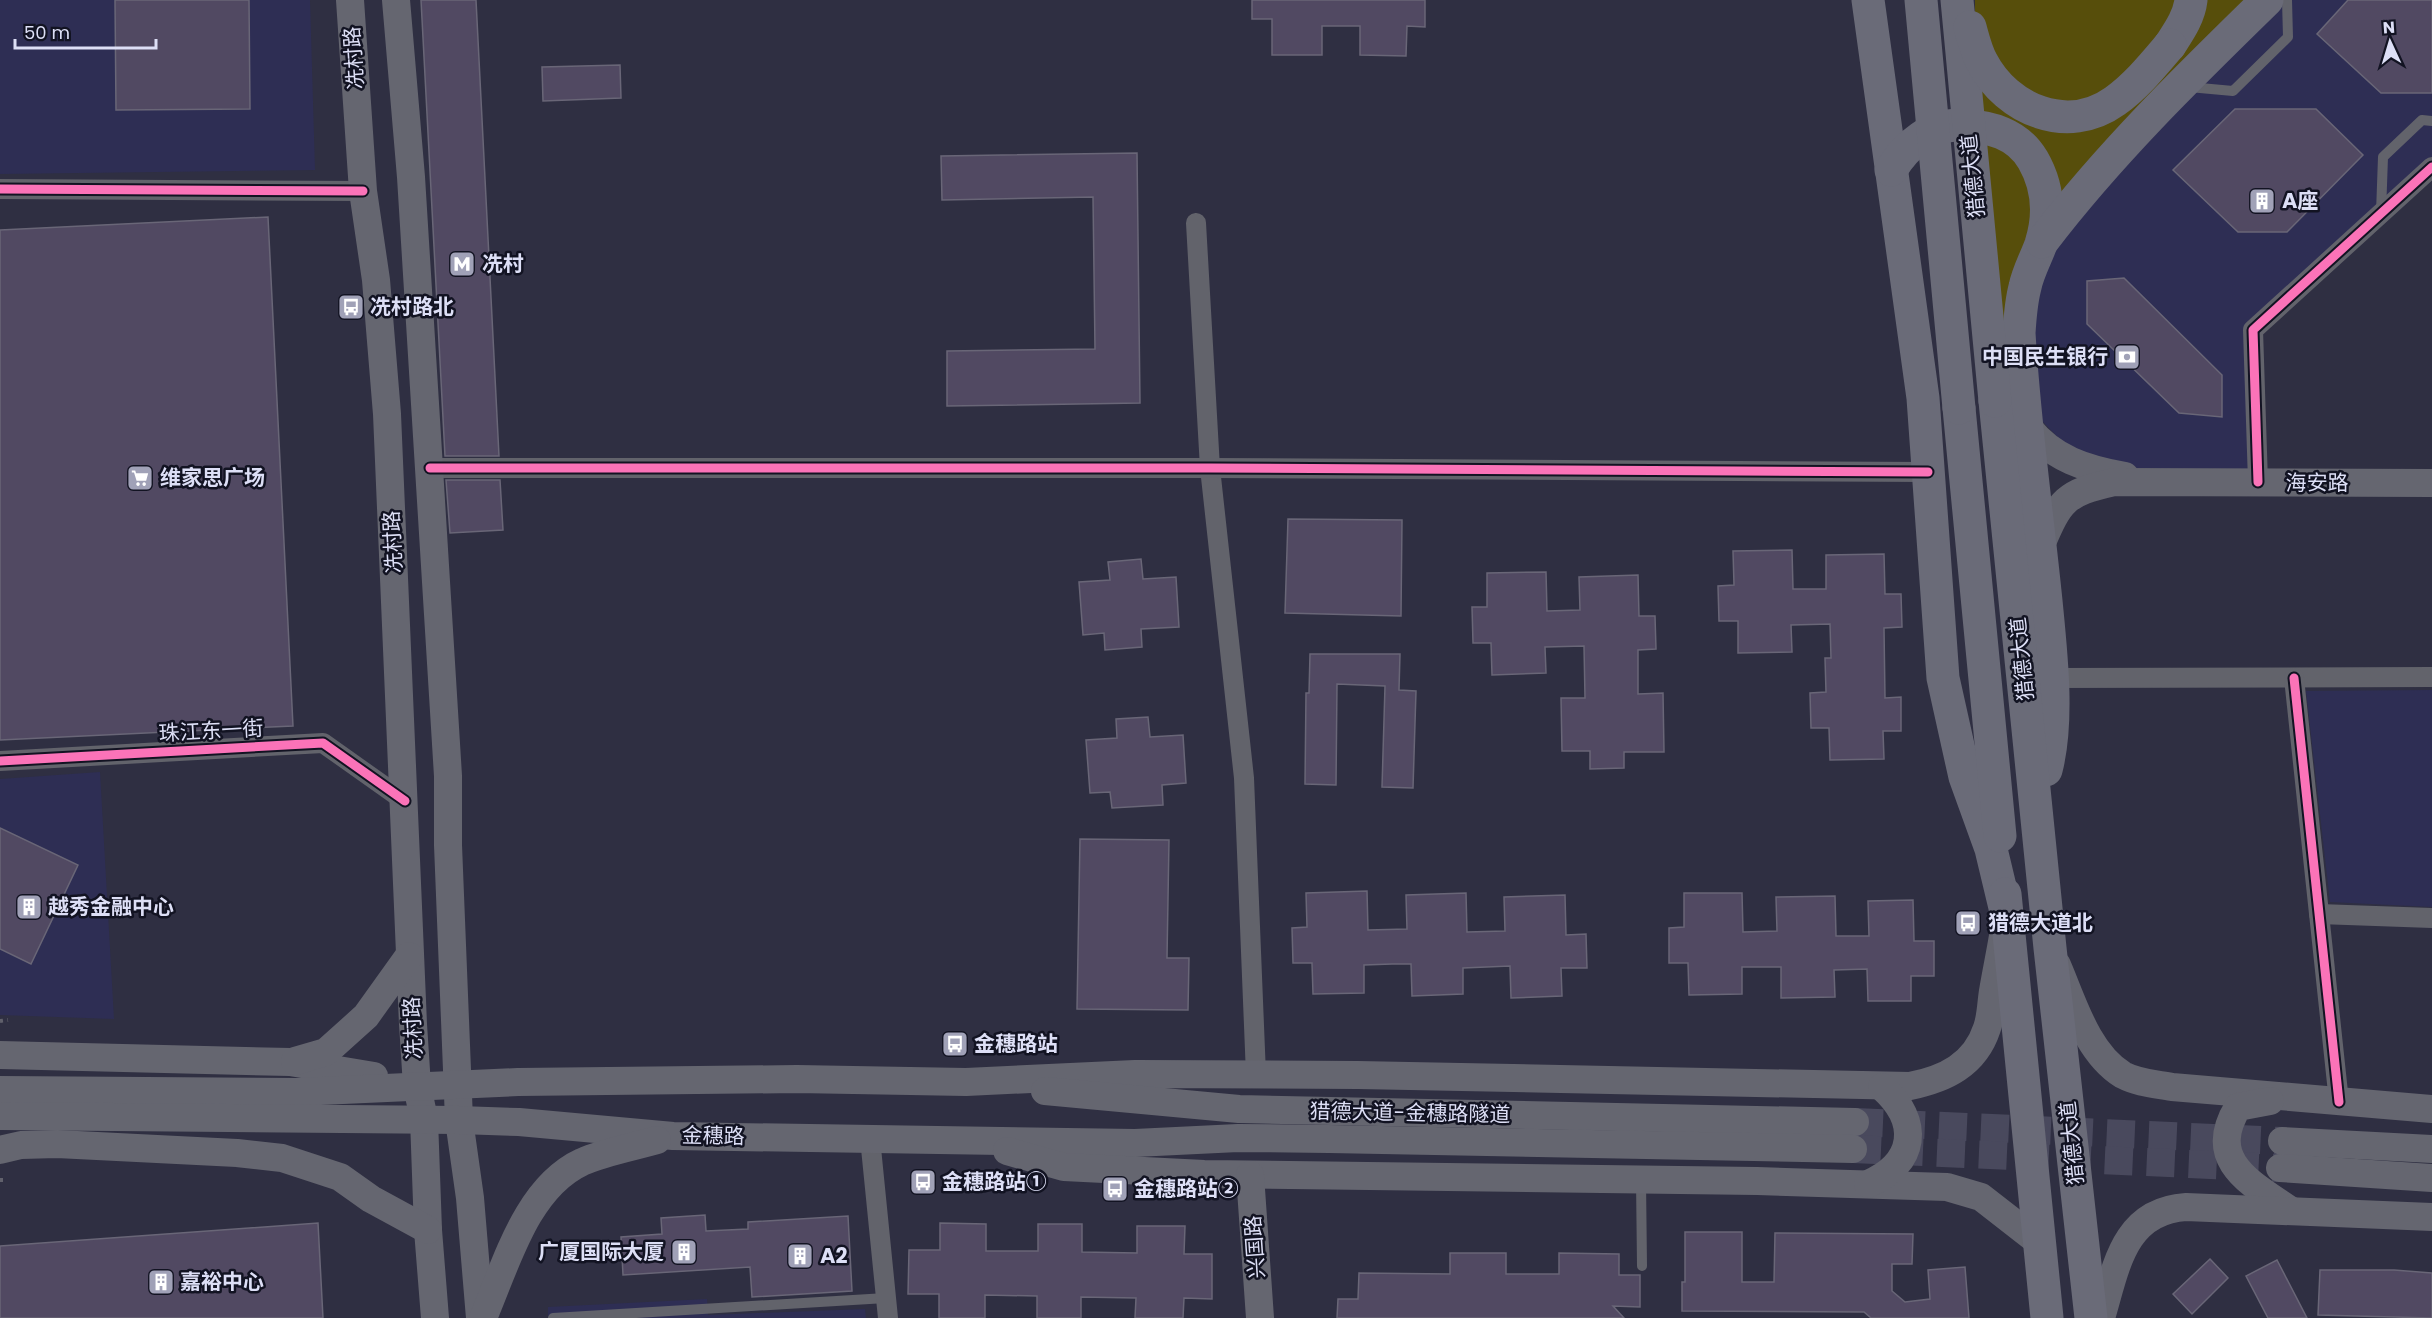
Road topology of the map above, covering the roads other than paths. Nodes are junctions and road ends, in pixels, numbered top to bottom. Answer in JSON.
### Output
{"nodes":[{"id":1,"x":350,"y":0,"type":"edge"},
{"id":2,"x":396,"y":0,"type":"edge"},
{"id":3,"x":1868,"y":0,"type":"edge"},
{"id":4,"x":1921,"y":0,"type":"edge"},
{"id":5,"x":1958,"y":0,"type":"edge"},
{"id":6,"x":1965,"y":0,"type":"edge"},
{"id":7,"x":2191,"y":0,"type":"edge"},
{"id":8,"x":2267,"y":0,"type":"edge"},
{"id":9,"x":2287,"y":0,"type":"edge"},
{"id":10,"x":2179,"y":86,"type":"junction"},
{"id":11,"x":2432,"y":121,"type":"edge"},
{"id":12,"x":2432,"y":167,"type":"edge"},
{"id":13,"x":1891,"y":170,"type":"junction"},
{"id":14,"x":0,"y":189,"type":"edge"},
{"id":15,"x":363,"y":191,"type":"junction"},
{"id":16,"x":2381,"y":214,"type":"junction"},
{"id":17,"x":1197,"y":223,"type":"dead end"},
{"id":18,"x":2041,"y":243,"type":"junction"},
{"id":19,"x":2028,"y":427,"type":"junction"},
{"id":20,"x":430,"y":468,"type":"junction"},
{"id":21,"x":1210,"y":468,"type":"junction"},
{"id":22,"x":1928,"y":472,"type":"junction"},
{"id":23,"x":2166,"y":482,"type":"junction"},
{"id":24,"x":2258,"y":482,"type":"junction"},
{"id":25,"x":2432,"y":483,"type":"edge"},
{"id":26,"x":2041,"y":545,"type":"junction"},
{"id":27,"x":2432,"y":677,"type":"edge"},
{"id":28,"x":2051,"y":678,"type":"junction"},
{"id":29,"x":2294,"y":678,"type":"junction"},
{"id":30,"x":0,"y":761,"type":"edge"},
{"id":31,"x":405,"y":801,"type":"junction"},
{"id":32,"x":2036,"y":809,"type":"junction"},
{"id":33,"x":2319,"y":914,"type":"junction"},
{"id":34,"x":2007,"y":916,"type":"junction"},
{"id":35,"x":2432,"y":918,"type":"edge"},
{"id":36,"x":2050,"y":948,"type":"junction"},
{"id":37,"x":409,"y":956,"type":"junction"},
{"id":38,"x":0,"y":1054,"type":"edge"},
{"id":39,"x":290,"y":1062,"type":"junction"},
{"id":40,"x":1256,"y":1075,"type":"junction"},
{"id":41,"x":966,"y":1082,"type":"junction"},
{"id":42,"x":459,"y":1084,"type":"junction"},
{"id":43,"x":417,"y":1086,"type":"junction"},
{"id":44,"x":1882,"y":1087,"type":"junction"},
{"id":45,"x":0,"y":1090,"type":"edge"},
{"id":46,"x":2290,"y":1097,"type":"junction"},
{"id":47,"x":2339,"y":1102,"type":"junction"},
{"id":48,"x":2432,"y":1109,"type":"edge"},
{"id":49,"x":0,"y":1116,"type":"edge"},
{"id":50,"x":424,"y":1119,"type":"junction"},
{"id":51,"x":459,"y":1120,"type":"junction"},
{"id":52,"x":673,"y":1136,"type":"junction"},
{"id":53,"x":870,"y":1138,"type":"junction"},
{"id":54,"x":967,"y":1140,"type":"junction"},
{"id":55,"x":2432,"y":1149,"type":"edge"},
{"id":56,"x":0,"y":1150,"type":"edge"},
{"id":57,"x":1250,"y":1175,"type":"junction"},
{"id":58,"x":2432,"y":1178,"type":"edge"},
{"id":59,"x":1641,"y":1179,"type":"junction"},
{"id":60,"x":1868,"y":1184,"type":"junction"},
{"id":61,"x":2290,"y":1210,"type":"junction"},
{"id":62,"x":2432,"y":1217,"type":"edge"},
{"id":63,"x":428,"y":1230,"type":"junction"},
{"id":64,"x":2040,"y":1243,"type":"junction"},
{"id":65,"x":1642,"y":1266,"type":"dead end"},
{"id":66,"x":886,"y":1298,"type":"junction"},
{"id":67,"x":615,"y":1316,"type":"edge"},
{"id":68,"x":435,"y":1318,"type":"edge"},
{"id":69,"x":482,"y":1318,"type":"edge"},
{"id":70,"x":553,"y":1318,"type":"edge"},
{"id":71,"x":888,"y":1318,"type":"edge"},
{"id":72,"x":1260,"y":1318,"type":"edge"},
{"id":73,"x":2048,"y":1318,"type":"edge"},
{"id":74,"x":2091,"y":1318,"type":"edge"},
{"id":75,"x":2101,"y":1318,"type":"edge"}],
"edges":[{"from":1,"to":15,"type":"main road","name":"冼村路"},
{"from":2,"to":20,"type":"main road","name":"冼村路"},
{"from":3,"to":13,"type":"highway"},
{"from":4,"to":34,"type":"highway","name":"猎德大道","bridge":true},
{"from":5,"to":32,"type":"highway","name":"猎德大道","bridge":true},
{"from":6,"to":7,"type":"highway","bridge":true},
{"from":8,"to":10,"type":"highway"},
{"from":9,"to":10,"type":"lane"},
{"from":10,"to":18,"type":"highway"},
{"from":11,"to":16,"type":"lane"},
{"from":12,"to":16,"type":"street"},
{"from":13,"to":18,"type":"highway"},
{"from":13,"to":22,"type":"highway"},
{"from":14,"to":15,"type":"street"},
{"from":15,"to":31,"type":"main road","name":"冼村路"},
{"from":16,"to":24,"type":"street"},
{"from":17,"to":21,"type":"street"},
{"from":18,"to":19,"type":"highway"},
{"from":19,"to":23,"type":"main road"},
{"from":19,"to":26,"type":"highway"},
{"from":20,"to":21,"type":"street"},
{"from":20,"to":42,"type":"main road","name":"冼村路"},
{"from":21,"to":22,"type":"street"},
{"from":21,"to":40,"type":"street"},
{"from":22,"to":34,"type":"highway"},
{"from":23,"to":24,"type":"main road","name":"海安路"},
{"from":23,"to":26,"type":"main road"},
{"from":24,"to":25,"type":"main road","name":"海安路"},
{"from":26,"to":28,"type":"highway"},
{"from":27,"to":29,"type":"street"},
{"from":28,"to":29,"type":"street"},
{"from":28,"to":32,"type":"highway"},
{"from":29,"to":33,"type":"street"},
{"from":30,"to":31,"type":"street","name":"珠江东一街"},
{"from":31,"to":37,"type":"main road","name":"冼村路"},
{"from":32,"to":36,"type":"highway","name":"猎德大道"},
{"from":33,"to":35,"type":"street"},
{"from":33,"to":47,"type":"street"},
{"from":34,"to":44,"type":"main road"},
{"from":34,"to":64,"type":"highway","name":"猎德大道"},
{"from":36,"to":46,"type":"main road"},
{"from":36,"to":74,"type":"highway","name":"猎德大道"},
{"from":37,"to":39,"type":"main road"},
{"from":37,"to":43,"type":"main road","name":"冼村路"},
{"from":38,"to":39,"type":"main road"},
{"from":39,"to":43,"type":"main road"},
{"from":40,"to":41,"type":"main road"},
{"from":40,"to":44,"type":"main road"},
{"from":41,"to":42,"type":"main road"},
{"from":41,"to":54,"type":"main road","name":"猎德大道-金穗路隧道"},
{"from":42,"to":43,"type":"main road"},
{"from":42,"to":51,"type":"main road","name":"冼村路"},
{"from":43,"to":45,"type":"main road"},
{"from":43,"to":50,"type":"main road","name":"冼村路"},
{"from":44,"to":60,"type":"main road"},
{"from":46,"to":47,"type":"main road"},
{"from":46,"to":61,"type":"main road"},
{"from":47,"to":48,"type":"main road"},
{"from":49,"to":50,"type":"main road","name":"金穗路"},
{"from":50,"to":51,"type":"main road","name":"金穗路"},
{"from":50,"to":63,"type":"main road"},
{"from":51,"to":52,"type":"main road","name":"金穗路"},
{"from":51,"to":69,"type":"main road"},
{"from":52,"to":53,"type":"main road","name":"金穗路"},
{"from":52,"to":69,"type":"main road"},
{"from":53,"to":54,"type":"main road","name":"金穗路"},
{"from":53,"to":66,"type":"street"},
{"from":54,"to":57,"type":"main road"},
{"from":55,"to":58,"type":"main road"},
{"from":56,"to":63,"type":"main road"},
{"from":57,"to":59,"type":"main road"},
{"from":57,"to":72,"type":"main road","name":"兴国路"},
{"from":59,"to":60,"type":"main road"},
{"from":59,"to":65,"type":"lane"},
{"from":60,"to":64,"type":"main road"},
{"from":61,"to":62,"type":"main road"},
{"from":61,"to":75,"type":"main road"},
{"from":63,"to":68,"type":"main road"},
{"from":64,"to":73,"type":"highway","name":"猎德大道"},
{"from":66,"to":67,"type":"lane"},
{"from":66,"to":71,"type":"street"},
{"from":67,"to":70,"type":"lane"}]}
